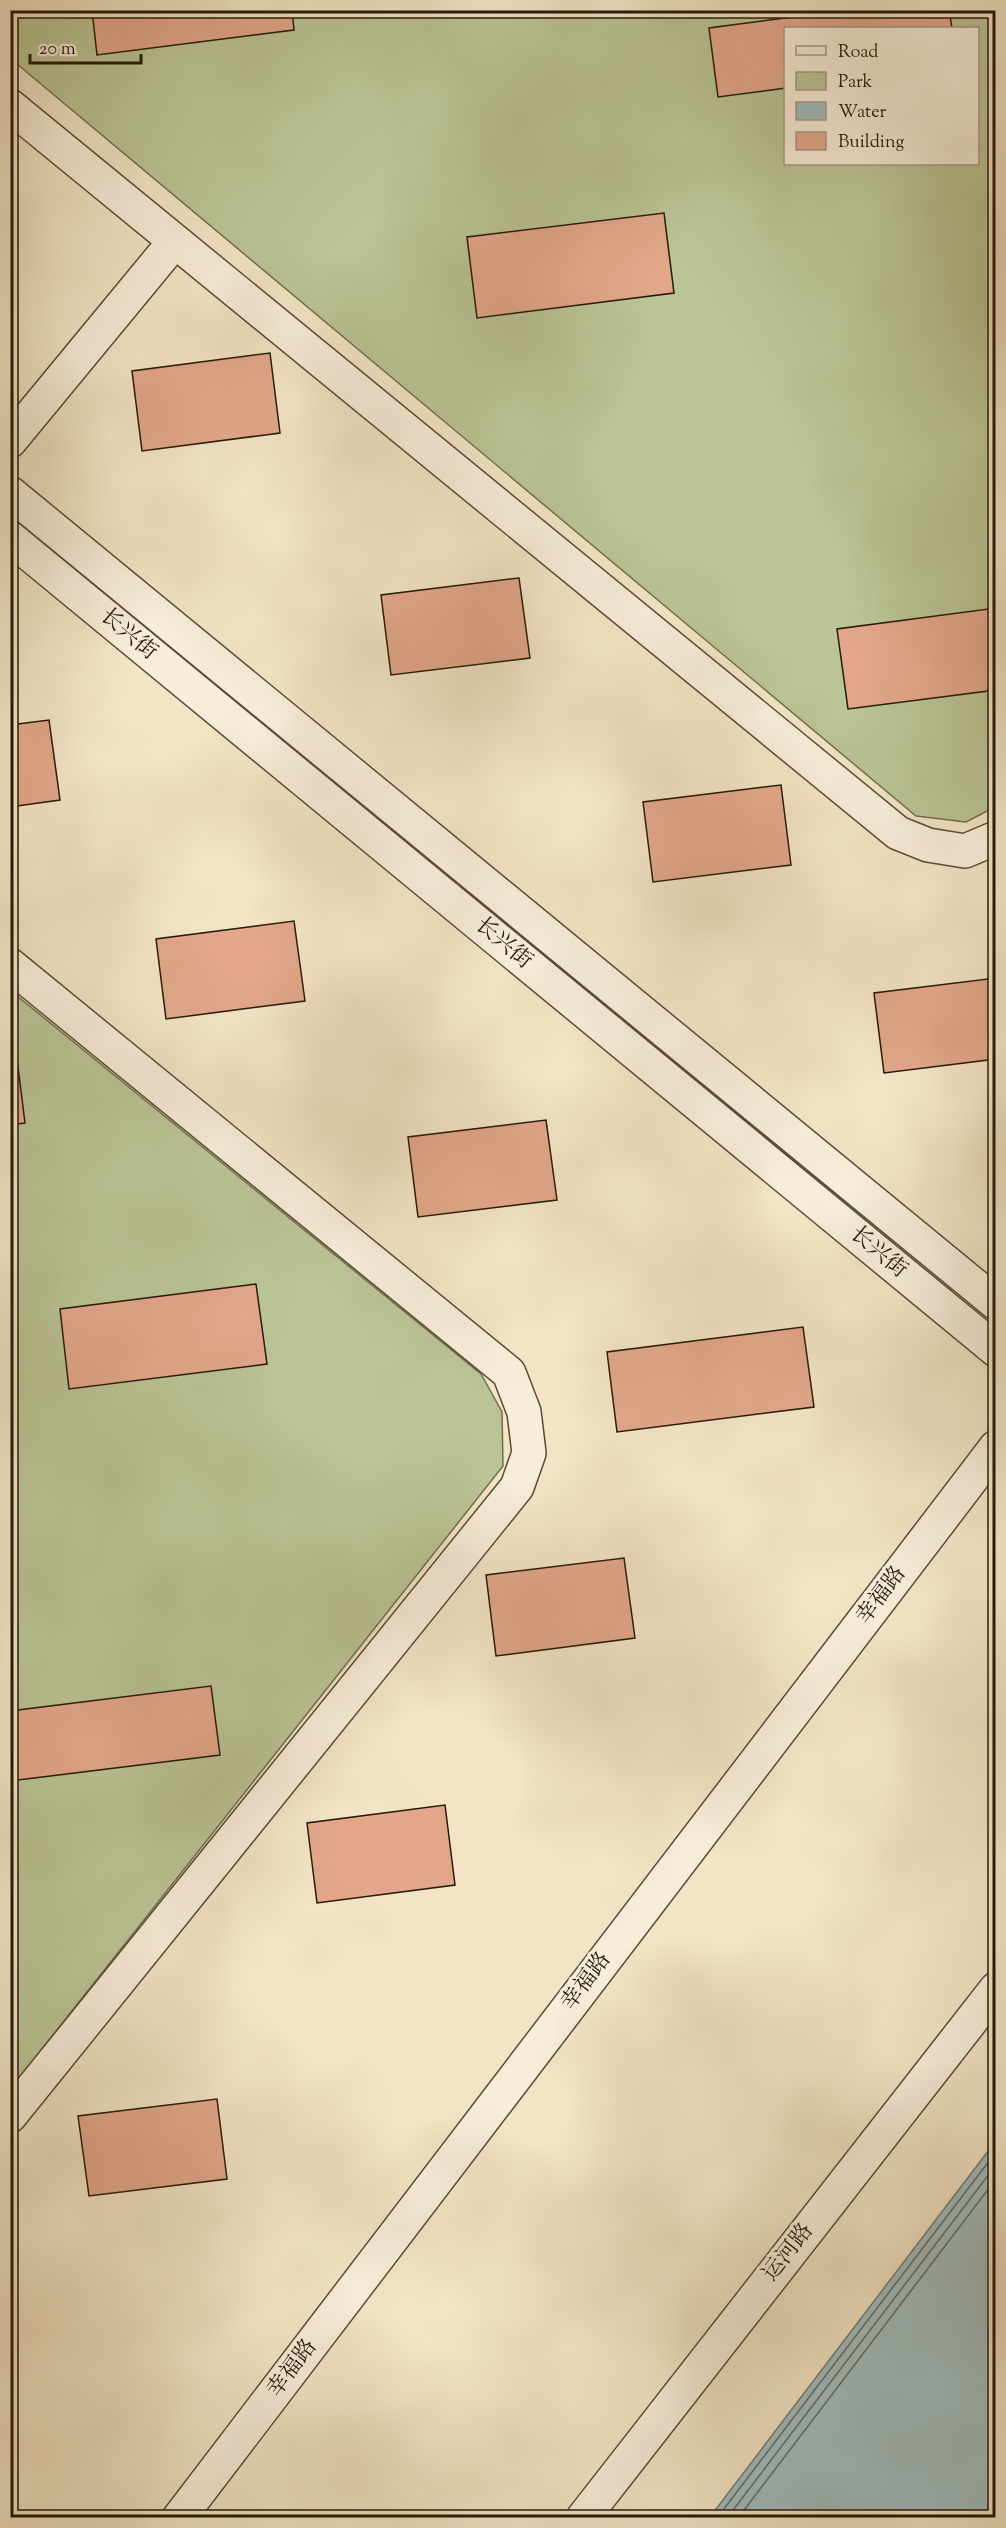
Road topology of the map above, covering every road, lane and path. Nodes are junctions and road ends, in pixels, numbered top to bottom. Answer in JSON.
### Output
{"nodes":[{"id":1,"x":10,"y":106,"type":"edge"},
{"id":2,"x":175,"y":241,"type":"junction"},
{"id":3,"x":10,"y":441,"type":"edge"},
{"id":4,"x":10,"y":493,"type":"edge"},
{"id":5,"x":10,"y":538,"type":"edge"},
{"id":6,"x":996,"y":838,"type":"edge"},
{"id":7,"x":10,"y":965,"type":"edge"},
{"id":8,"x":996,"y":1303,"type":"edge"},
{"id":9,"x":996,"y":1350,"type":"edge"},
{"id":10,"x":996,"y":1447,"type":"edge"},
{"id":11,"x":996,"y":1989,"type":"edge"},
{"id":12,"x":10,"y":2116,"type":"edge"},
{"id":13,"x":180,"y":2517,"type":"edge"},
{"id":14,"x":584,"y":2517,"type":"edge"}],
"edges":[{"from":1,"to":2,"type":"street"},
{"from":2,"to":3,"type":"street"},
{"from":2,"to":6,"type":"street"},
{"from":4,"to":8,"type":"street","name":"长兴街"},
{"from":5,"to":9,"type":"street","name":"长兴街"},
{"from":7,"to":12,"type":"street"},
{"from":10,"to":13,"type":"street","name":"幸福路"},
{"from":11,"to":14,"type":"street","name":"运河路"}]}
